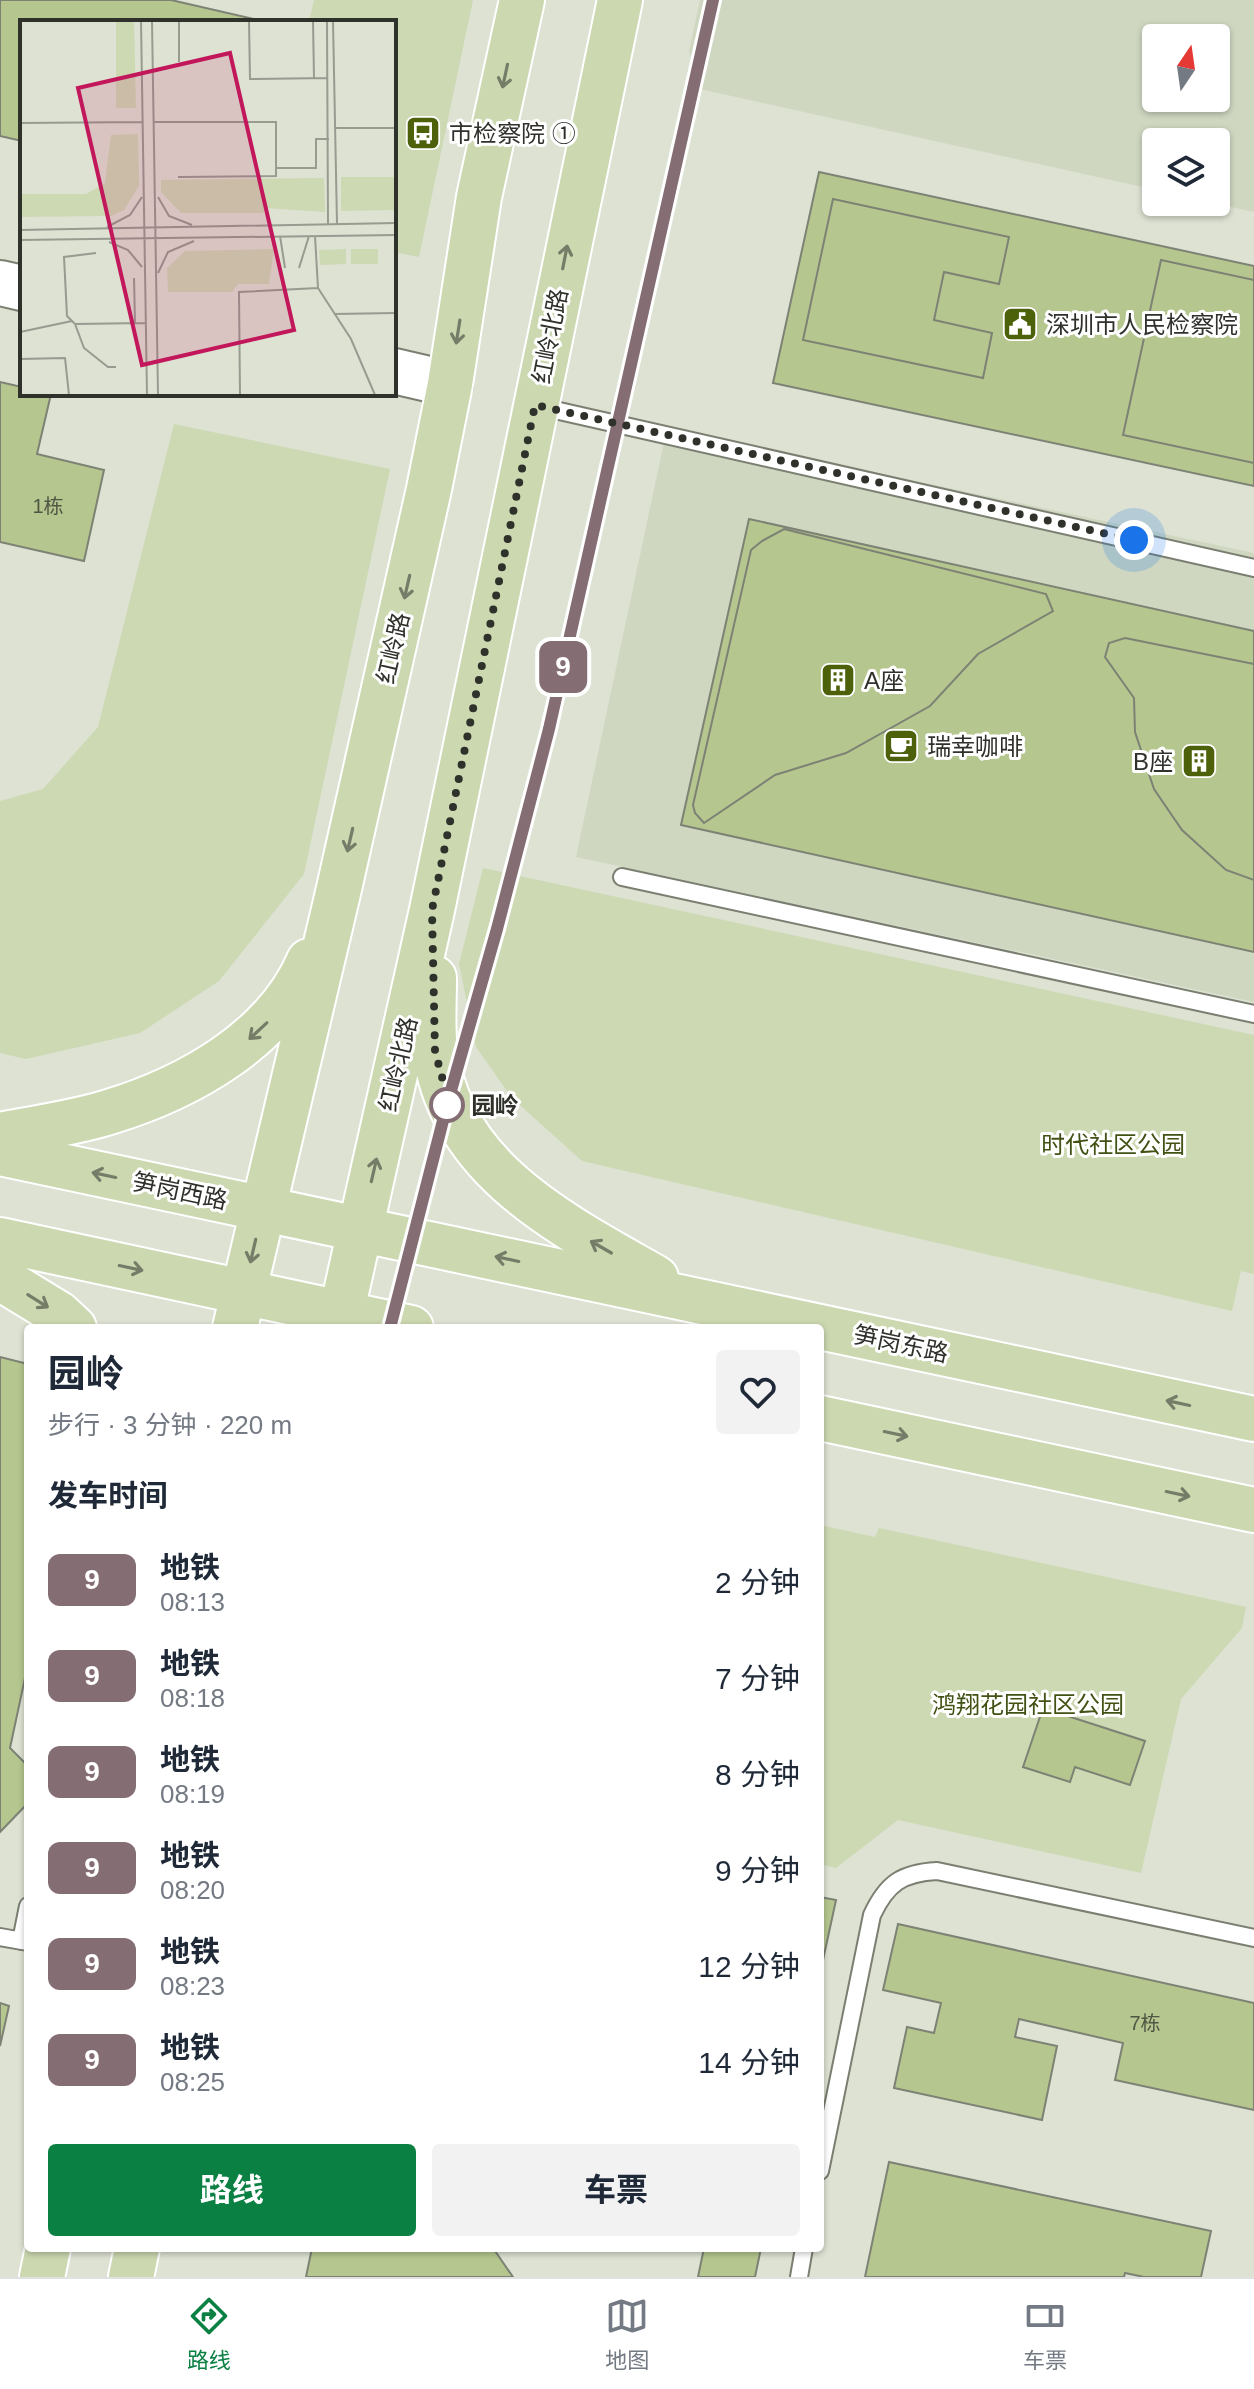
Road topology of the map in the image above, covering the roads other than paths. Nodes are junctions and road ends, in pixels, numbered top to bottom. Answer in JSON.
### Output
{"nodes":[{"id":1,"x":522,"y":0,"type":"edge"},
{"id":2,"x":620,"y":0,"type":"edge"},
{"id":3,"x":0,"y":283,"type":"edge"},
{"id":4,"x":20,"y":288,"type":"edge"},
{"id":5,"x":396,"y":371,"type":"edge"},
{"id":6,"x":450,"y":384,"type":"junction"},
{"id":7,"x":535,"y":405,"type":"junction"},
{"id":8,"x":1254,"y":568,"type":"edge"},
{"id":9,"x":622,"y":877,"type":"dead end"},
{"id":10,"x":338,"y":893,"type":"junction"},
{"id":11,"x":432,"y":910,"type":"junction"},
{"id":12,"x":1254,"y":1014,"type":"edge"},
{"id":13,"x":0,"y":1135,"type":"edge"},
{"id":14,"x":0,"y":1153,"type":"edge"},
{"id":15,"x":263,"y":1209,"type":"junction"},
{"id":16,"x":360,"y":1231,"type":"junction"},
{"id":17,"x":0,"y":1240,"type":"edge"},
{"id":18,"x":0,"y":1278,"type":"edge"},
{"id":19,"x":692,"y":1300,"type":"junction"},
{"id":20,"x":239,"y":1310,"type":"edge"},
{"id":21,"x":340,"y":1320,"type":"edge"},
{"id":22,"x":70,"y":1324,"type":"edge"},
{"id":23,"x":376,"y":1324,"type":"edge"},
{"id":24,"x":805,"y":1324,"type":"edge"},
{"id":25,"x":824,"y":1328,"type":"edge"},
{"id":26,"x":824,"y":1419,"type":"edge"},
{"id":27,"x":1254,"y":1419,"type":"edge"},
{"id":28,"x":1254,"y":1510,"type":"edge"},
{"id":29,"x":0,"y":1937,"type":"edge"},
{"id":30,"x":1254,"y":1938,"type":"edge"},
{"id":31,"x":24,"y":1942,"type":"edge"},
{"id":32,"x":824,"y":2151,"type":"edge"},
{"id":33,"x":47,"y":2252,"type":"edge"},
{"id":34,"x":136,"y":2252,"type":"edge"},
{"id":35,"x":803,"y":2252,"type":"edge"},
{"id":36,"x":42,"y":2277,"type":"edge"},
{"id":37,"x":131,"y":2277,"type":"edge"},
{"id":38,"x":799,"y":2277,"type":"edge"}],
"edges":[{"from":1,"to":6,"type":"main road","name":"红岭路","one_way":true},
{"from":7,"to":2,"type":"main road","name":"红岭北路","one_way":true},
{"from":3,"to":4,"type":"street"},
{"from":5,"to":6,"type":"street"},
{"from":6,"to":10,"type":"main road","name":"红岭路","one_way":true},
{"from":7,"to":8,"type":"lane"},
{"from":7,"to":11,"type":"main road","name":"红岭北路"},
{"from":9,"to":12,"type":"lane"},
{"from":10,"to":13,"type":"main road","one_way":true},
{"from":10,"to":15,"type":"main road","name":"红岭路"},
{"from":16,"to":11,"type":"main road","name":"红岭北路","one_way":true},
{"from":19,"to":11,"type":"main road","one_way":true},
{"from":15,"to":14,"type":"main road","name":"笋岗西路","one_way":true},
{"from":15,"to":16,"type":"main road","name":"笋岗西路"},
{"from":15,"to":20,"type":"main road","name":"红岭路","one_way":true},
{"from":19,"to":16,"type":"main road","name":"笋岗东路","one_way":true},
{"from":16,"to":21,"type":"main road","name":"红岭北路"},
{"from":17,"to":20,"type":"main road","one_way":true},
{"from":18,"to":22,"type":"main road","one_way":true},
{"from":24,"to":19,"type":"main road","name":"笋岗东路","one_way":true},
{"from":20,"to":21,"type":"main road"},
{"from":21,"to":23,"type":"main road"},
{"from":27,"to":25,"type":"main road","name":"笋岗东路","one_way":true},
{"from":26,"to":28,"type":"main road","one_way":true},
{"from":29,"to":31,"type":"lane"},
{"from":30,"to":32,"type":"lane"},
{"from":33,"to":36,"type":"main road"},
{"from":34,"to":37,"type":"main road"},
{"from":35,"to":38,"type":"lane"}]}
